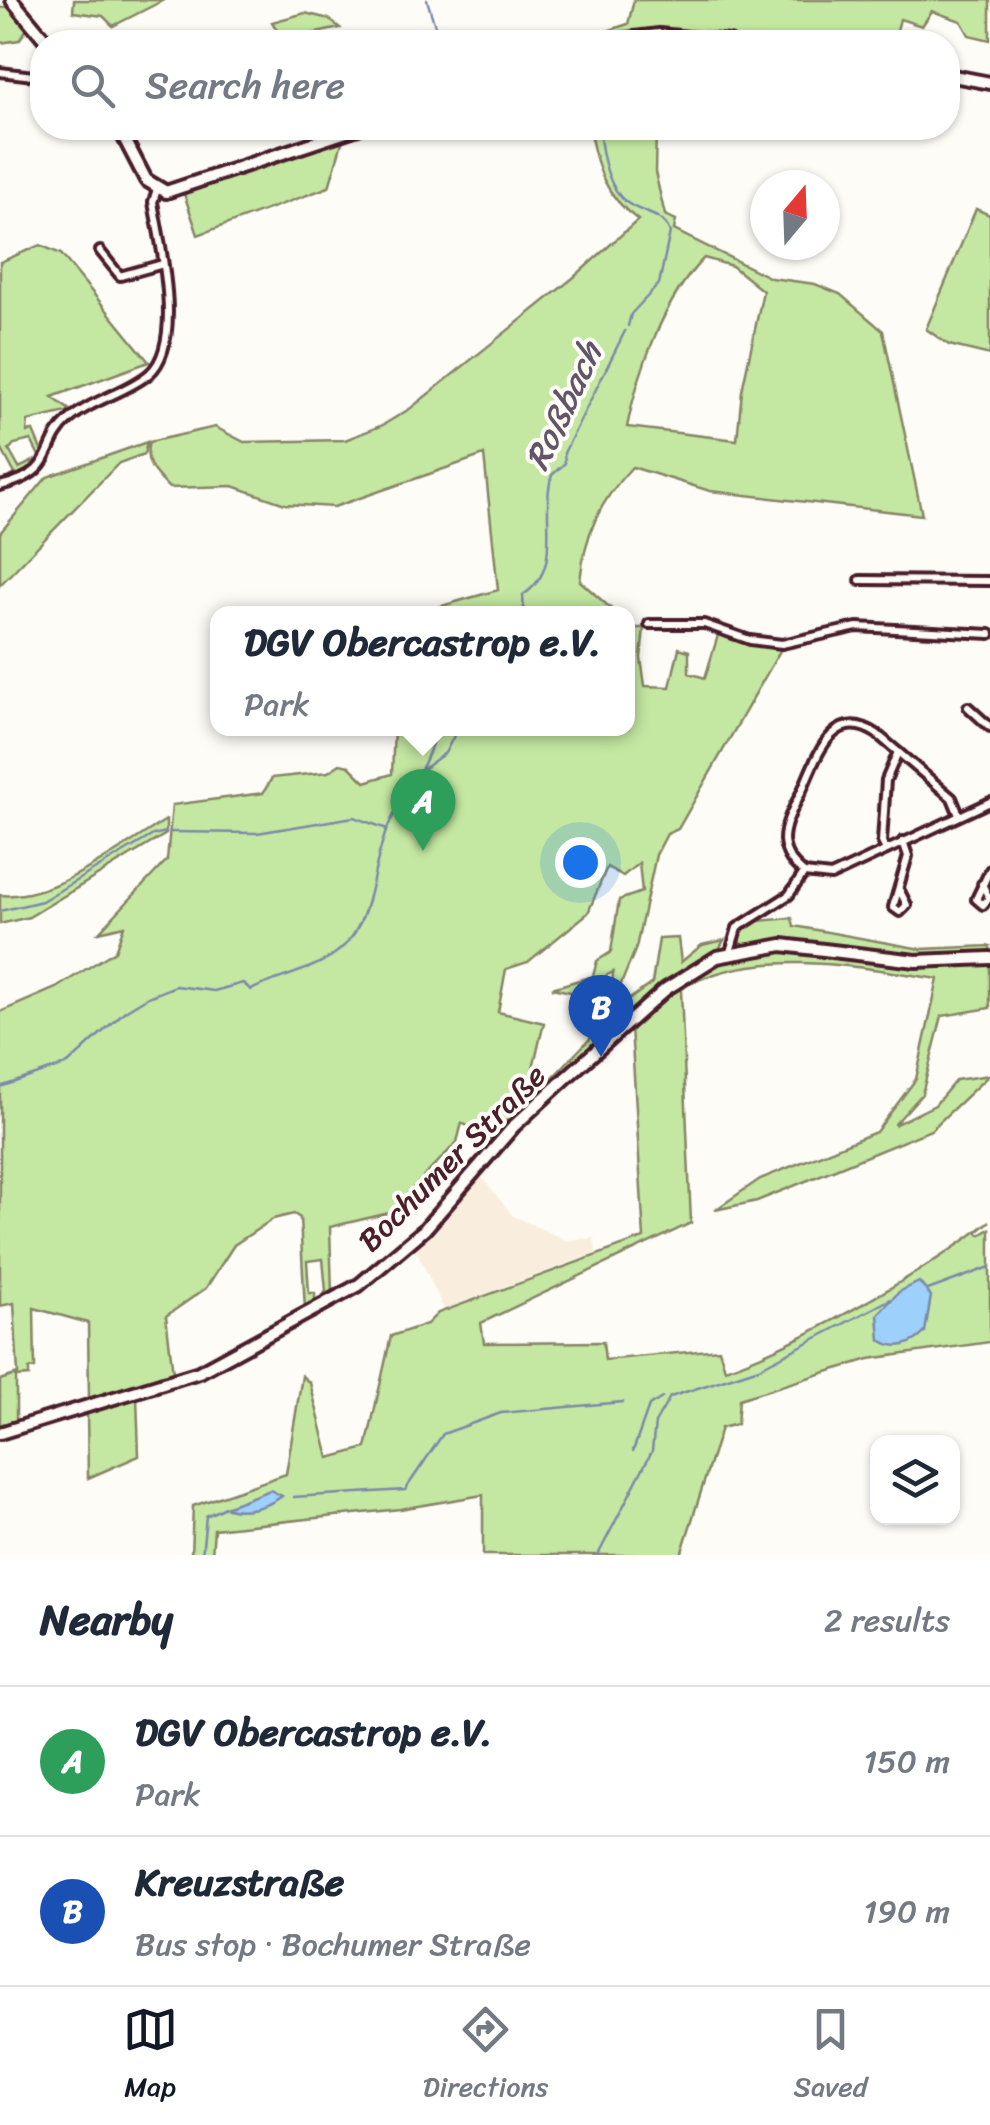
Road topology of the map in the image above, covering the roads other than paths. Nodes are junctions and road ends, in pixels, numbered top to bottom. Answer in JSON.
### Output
{"nodes":[{"id":1,"x":12,"y":0,"type":"edge"},
{"id":2,"x":37,"y":30,"type":"edge"},
{"id":3,"x":0,"y":72,"type":"edge"},
{"id":4,"x":30,"y":76,"type":"edge"},
{"id":5,"x":960,"y":77,"type":"edge"},
{"id":6,"x":990,"y":83,"type":"edge"},
{"id":7,"x":125,"y":140,"type":"edge"},
{"id":8,"x":324,"y":140,"type":"edge"},
{"id":9,"x":156,"y":189,"type":"junction"},
{"id":10,"x":100,"y":251,"type":"dead end"},
{"id":11,"x":162,"y":264,"type":"junction"},
{"id":12,"x":0,"y":486,"type":"edge"},
{"id":13,"x":860,"y":580,"type":"dead end"},
{"id":14,"x":990,"y":581,"type":"edge"},
{"id":15,"x":649,"y":624,"type":"dead end"},
{"id":16,"x":990,"y":634,"type":"edge"},
{"id":17,"x":968,"y":708,"type":"dead end"},
{"id":18,"x":990,"y":726,"type":"edge"},
{"id":19,"x":898,"y":752,"type":"junction"},
{"id":20,"x":990,"y":802,"type":"edge"},
{"id":21,"x":960,"y":815,"type":"junction"},
{"id":22,"x":904,"y":841,"type":"junction"},
{"id":23,"x":886,"y":850,"type":"junction"},
{"id":24,"x":990,"y":870,"type":"edge"},
{"id":25,"x":804,"y":873,"type":"junction"},
{"id":26,"x":982,"y":884,"type":"dead end"},
{"id":27,"x":900,"y":891,"type":"dead end"},
{"id":28,"x":730,"y":952,"type":"junction"},
{"id":29,"x":990,"y":958,"type":"edge"},
{"id":30,"x":0,"y":1433,"type":"edge"}],
"edges":[{"from":1,"to":2,"type":"main road"},
{"from":3,"to":4,"type":"street"},
{"from":5,"to":6,"type":"main road"},
{"from":7,"to":9,"type":"main road"},
{"from":8,"to":9,"type":"main road"},
{"from":9,"to":11,"type":"street"},
{"from":10,"to":11,"type":"street"},
{"from":11,"to":12,"type":"street"},
{"from":13,"to":14,"type":"street"},
{"from":15,"to":16,"type":"street"},
{"from":17,"to":18,"type":"street"},
{"from":19,"to":21,"type":"street"},
{"from":19,"to":23,"type":"street"},
{"from":19,"to":25,"type":"street"},
{"from":20,"to":21,"type":"street"},
{"from":21,"to":22,"type":"street"},
{"from":22,"to":23,"type":"street"},
{"from":22,"to":27,"type":"street"},
{"from":23,"to":25,"type":"street"},
{"from":24,"to":26,"type":"street"},
{"from":25,"to":28,"type":"street"},
{"from":28,"to":29,"type":"main road","name":"Bochumer Straße"},
{"from":28,"to":30,"type":"main road","name":"Bochumer Straße"}]}
